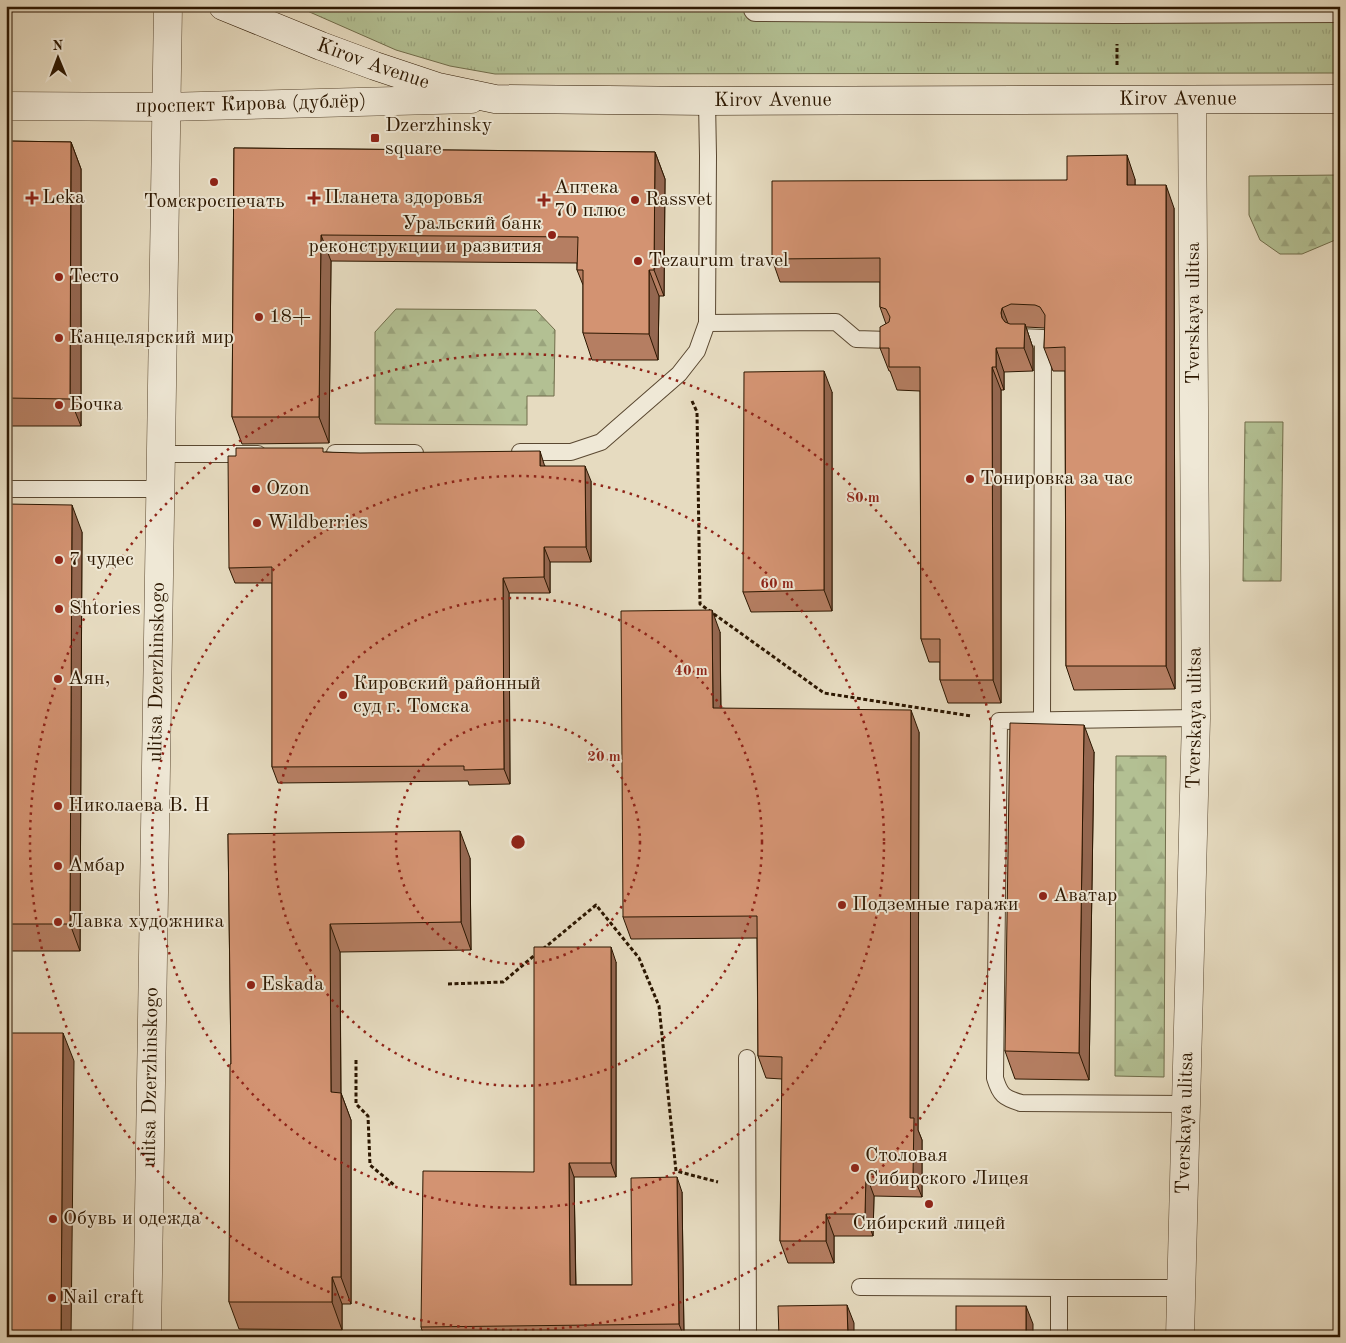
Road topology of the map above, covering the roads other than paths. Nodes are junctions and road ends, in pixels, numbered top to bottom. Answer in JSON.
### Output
{"nodes":[{"id":1,"x":168,"y":6,"type":"edge"},
{"id":2,"x":223,"y":6,"type":"edge"},
{"id":3,"x":756,"y":9,"type":"dead end"},
{"id":4,"x":1340,"y":10,"type":"edge"},
{"id":5,"x":495,"y":99,"type":"junction"},
{"id":6,"x":707,"y":100,"type":"junction"},
{"id":7,"x":1192,"y":100,"type":"junction"},
{"id":8,"x":1340,"y":100,"type":"edge"},
{"id":9,"x":6,"y":106,"type":"edge"},
{"id":10,"x":165,"y":107,"type":"junction"},
{"id":11,"x":708,"y":322,"type":"junction"},
{"id":12,"x":1019,"y":338,"type":"edge"},
{"id":13,"x":888,"y":340,"type":"edge"},
{"id":14,"x":501,"y":452,"type":"edge"},
{"id":15,"x":323,"y":453,"type":"edge"},
{"id":16,"x":431,"y":453,"type":"edge"},
{"id":17,"x":160,"y":454,"type":"junction"},
{"id":18,"x":275,"y":454,"type":"edge"},
{"id":19,"x":6,"y":489,"type":"edge"},
{"id":20,"x":159,"y":489,"type":"junction"},
{"id":21,"x":1196,"y":718,"type":"junction"},
{"id":22,"x":1042,"y":720,"type":"junction"},
{"id":23,"x":747,"y":1058,"type":"dead end"},
{"id":24,"x":1186,"y":1104,"type":"junction"},
{"id":25,"x":860,"y":1287,"type":"dead end"},
{"id":26,"x":1059,"y":1288,"type":"junction"},
{"id":27,"x":1181,"y":1288,"type":"junction"},
{"id":28,"x":147,"y":1337,"type":"edge"},
{"id":29,"x":748,"y":1337,"type":"edge"},
{"id":30,"x":1059,"y":1337,"type":"edge"},
{"id":31,"x":1180,"y":1337,"type":"edge"}],
"edges":[{"from":1,"to":10,"type":"street","name":"ulitsa Dzerzhinskogo"},
{"from":2,"to":5,"type":"street","name":"Kirov Avenue"},
{"from":3,"to":4,"type":"street"},
{"from":5,"to":6,"type":"street","name":"Kirov Avenue"},
{"from":5,"to":10,"type":"street","name":"проспект Кирова (дублёр)"},
{"from":6,"to":7,"type":"street","name":"Kirov Avenue"},
{"from":6,"to":11,"type":"lane"},
{"from":7,"to":8,"type":"street","name":"Kirov Avenue"},
{"from":7,"to":21,"type":"street","name":"Tverskaya ulitsa"},
{"from":9,"to":10,"type":"street","name":"проспект Кирова (дублёр)"},
{"from":10,"to":17,"type":"street","name":"ulitsa Dzerzhinskogo"},
{"from":11,"to":13,"type":"lane"},
{"from":11,"to":14,"type":"lane"},
{"from":12,"to":22,"type":"lane"},
{"from":15,"to":16,"type":"lane"},
{"from":17,"to":18,"type":"lane"},
{"from":17,"to":20,"type":"street","name":"ulitsa Dzerzhinskogo"},
{"from":19,"to":20,"type":"lane"},
{"from":20,"to":28,"type":"street","name":"ulitsa Dzerzhinskogo"},
{"from":21,"to":22,"type":"lane"},
{"from":21,"to":24,"type":"street","name":"Tverskaya ulitsa"},
{"from":22,"to":24,"type":"lane"},
{"from":23,"to":29,"type":"lane"},
{"from":24,"to":27,"type":"street","name":"Tverskaya ulitsa"},
{"from":25,"to":26,"type":"lane"},
{"from":26,"to":27,"type":"lane"},
{"from":26,"to":30,"type":"lane"},
{"from":27,"to":31,"type":"street","name":"Tverskaya ulitsa"}]}
